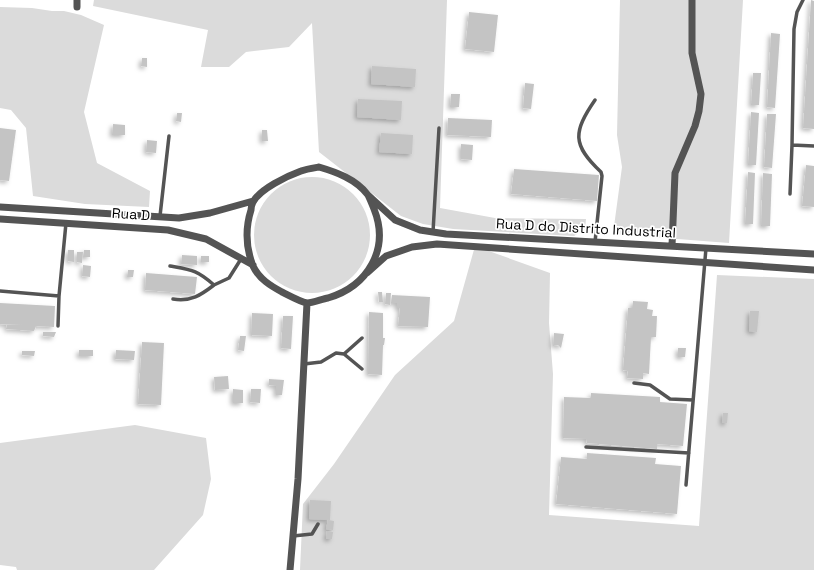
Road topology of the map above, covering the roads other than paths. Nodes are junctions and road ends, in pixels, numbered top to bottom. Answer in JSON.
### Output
{"nodes":[{"id":1,"x":692,"y":0,"type":"edge"},
{"id":2,"x":803,"y":0,"type":"edge"},
{"id":3,"x":595,"y":100,"type":"dead end"},
{"id":4,"x":438,"y":128,"type":"dead end"},
{"id":5,"x":169,"y":136,"type":"dead end"},
{"id":6,"x":792,"y":145,"type":"junction"},
{"id":7,"x":814,"y":146,"type":"edge"},
{"id":8,"x":790,"y":194,"type":"dead end"},
{"id":9,"x":368,"y":195,"type":"junction"},
{"id":10,"x":253,"y":202,"type":"junction"},
{"id":11,"x":0,"y":207,"type":"edge"},
{"id":12,"x":55,"y":211,"type":"junction"},
{"id":13,"x":160,"y":216,"type":"junction"},
{"id":14,"x":0,"y":219,"type":"edge"},
{"id":15,"x":54,"y":223,"type":"junction"},
{"id":16,"x":66,"y":223,"type":"junction"},
{"id":17,"x":433,"y":232,"type":"junction"},
{"id":18,"x":595,"y":242,"type":"junction"},
{"id":19,"x":672,"y":246,"type":"junction"},
{"id":20,"x":706,"y":247,"type":"junction"},
{"id":21,"x":814,"y":254,"type":"edge"},
{"id":22,"x":241,"y":259,"type":"junction"},
{"id":23,"x":705,"y":262,"type":"junction"},
{"id":24,"x":253,"y":265,"type":"junction"},
{"id":25,"x":170,"y":266,"type":"dead end"},
{"id":26,"x":814,"y":270,"type":"edge"},
{"id":27,"x":367,"y":273,"type":"junction"},
{"id":28,"x":214,"y":285,"type":"junction"},
{"id":29,"x":0,"y":291,"type":"edge"},
{"id":30,"x":59,"y":296,"type":"junction"},
{"id":31,"x":173,"y":298,"type":"dead end"},
{"id":32,"x":307,"y":303,"type":"junction"},
{"id":33,"x":58,"y":326,"type":"dead end"},
{"id":34,"x":362,"y":338,"type":"dead end"},
{"id":35,"x":344,"y":354,"type":"junction"},
{"id":36,"x":304,"y":364,"type":"junction"},
{"id":37,"x":362,"y":369,"type":"dead end"},
{"id":38,"x":634,"y":383,"type":"dead end"},
{"id":39,"x":693,"y":400,"type":"junction"},
{"id":40,"x":586,"y":447,"type":"dead end"},
{"id":41,"x":689,"y":453,"type":"junction"},
{"id":42,"x":686,"y":485,"type":"dead end"},
{"id":43,"x":318,"y":524,"type":"dead end"},
{"id":44,"x":292,"y":536,"type":"junction"},
{"id":45,"x":290,"y":570,"type":"edge"}],
"edges":[{"from":1,"to":19,"type":"street"},
{"from":2,"to":6,"type":"lane"},
{"from":3,"to":18,"type":"lane"},
{"from":4,"to":17,"type":"lane"},
{"from":5,"to":13,"type":"lane"},
{"from":6,"to":7,"type":"lane"},
{"from":6,"to":8,"type":"lane"},
{"from":9,"to":10,"type":"street"},
{"from":9,"to":17,"type":"street","name":"Rua D do Distrito Industrial"},
{"from":9,"to":27,"type":"street"},
{"from":10,"to":13,"type":"street","name":"Rua D"},
{"from":10,"to":24,"type":"street"},
{"from":11,"to":12,"type":"street","name":"Rua D"},
{"from":12,"to":13,"type":"street","name":"Rua D"},
{"from":12,"to":15,"type":"street"},
{"from":14,"to":15,"type":"street","name":"Rua D"},
{"from":15,"to":16,"type":"street","name":"Rua D"},
{"from":16,"to":22,"type":"street","name":"Rua D"},
{"from":16,"to":30,"type":"lane"},
{"from":17,"to":18,"type":"street","name":"Rua D do Distrito Industrial"},
{"from":18,"to":19,"type":"street","name":"Rua D do Distrito Industrial"},
{"from":19,"to":20,"type":"street","name":"Rua D do Distrito Industrial"},
{"from":20,"to":21,"type":"street","name":"Rua D do Distrito Industrial"},
{"from":20,"to":23,"type":"lane"},
{"from":22,"to":24,"type":"street","name":"Rua D"},
{"from":22,"to":28,"type":"lane"},
{"from":23,"to":26,"type":"street","name":"Rua D do Distrito Industrial"},
{"from":23,"to":27,"type":"street","name":"Rua D do Distrito Industrial"},
{"from":23,"to":39,"type":"lane"},
{"from":24,"to":32,"type":"street"},
{"from":25,"to":28,"type":"lane"},
{"from":27,"to":32,"type":"street"},
{"from":28,"to":31,"type":"lane"},
{"from":29,"to":30,"type":"lane"},
{"from":30,"to":33,"type":"lane"},
{"from":32,"to":36,"type":"street"},
{"from":34,"to":35,"type":"lane"},
{"from":35,"to":36,"type":"lane"},
{"from":35,"to":37,"type":"lane"},
{"from":36,"to":44,"type":"street"},
{"from":38,"to":39,"type":"lane"},
{"from":39,"to":41,"type":"lane"},
{"from":40,"to":41,"type":"lane"},
{"from":41,"to":42,"type":"lane"},
{"from":43,"to":44,"type":"lane"},
{"from":44,"to":45,"type":"street"}]}
